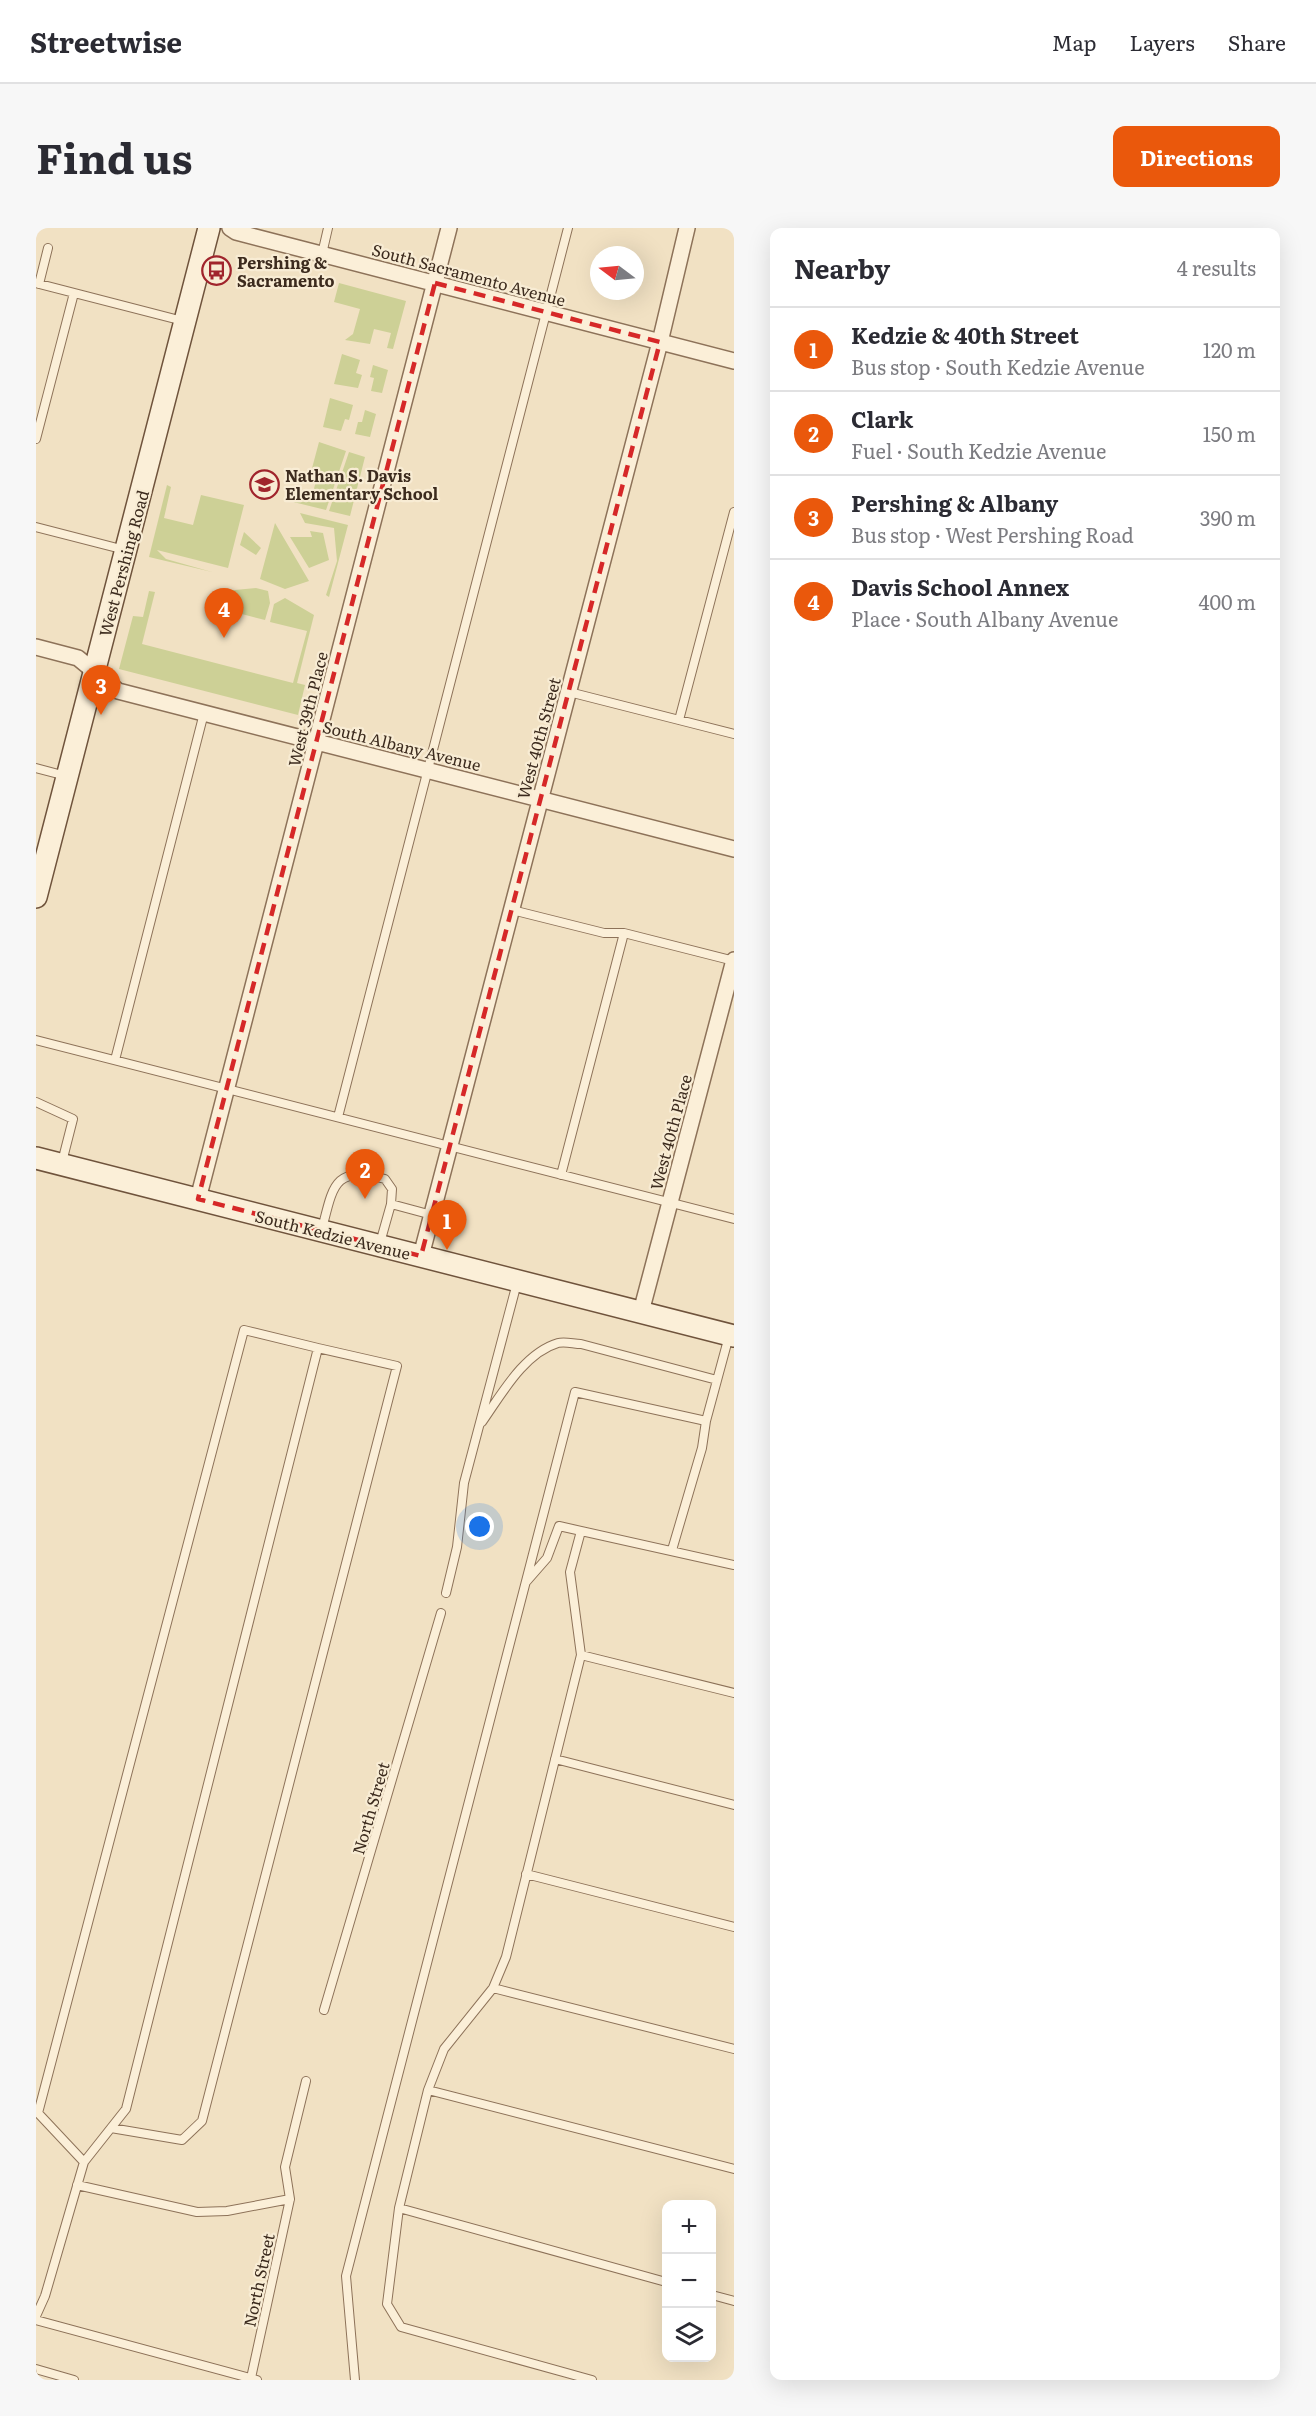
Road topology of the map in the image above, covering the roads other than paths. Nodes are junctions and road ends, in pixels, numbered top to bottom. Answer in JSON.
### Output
{"nodes":[{"id":1,"x":209,"y":228,"type":"edge"},
{"id":2,"x":230,"y":228,"type":"edge"},
{"id":3,"x":328,"y":228,"type":"edge"},
{"id":4,"x":449,"y":228,"type":"edge"},
{"id":5,"x":567,"y":228,"type":"edge"},
{"id":6,"x":687,"y":228,"type":"edge"},
{"id":7,"x":48,"y":248,"type":"dead end"},
{"id":8,"x":322,"y":254,"type":"junction"},
{"id":9,"x":38,"y":283,"type":"edge"},
{"id":10,"x":435,"y":283,"type":"junction"},
{"id":11,"x":74,"y":293,"type":"junction"},
{"id":12,"x":547,"y":312,"type":"junction"},
{"id":13,"x":185,"y":322,"type":"junction"},
{"id":14,"x":660,"y":342,"type":"junction"},
{"id":15,"x":734,"y":361,"type":"edge"},
{"id":16,"x":36,"y":439,"type":"edge"},
{"id":17,"x":734,"y":512,"type":"edge"},
{"id":18,"x":36,"y":527,"type":"edge"},
{"id":19,"x":126,"y":550,"type":"junction"},
{"id":20,"x":36,"y":647,"type":"edge"},
{"id":21,"x":95,"y":670,"type":"junction"},
{"id":22,"x":569,"y":692,"type":"junction"},
{"id":23,"x":204,"y":713,"type":"junction"},
{"id":24,"x":679,"y":720,"type":"junction"},
{"id":25,"x":734,"y":734,"type":"edge"},
{"id":26,"x":317,"y":742,"type":"junction"},
{"id":27,"x":36,"y":768,"type":"edge"},
{"id":28,"x":428,"y":770,"type":"junction"},
{"id":29,"x":67,"y":776,"type":"junction"},
{"id":30,"x":541,"y":799,"type":"junction"},
{"id":31,"x":734,"y":849,"type":"edge"},
{"id":32,"x":36,"y":897,"type":"edge"},
{"id":33,"x":512,"y":910,"type":"junction"},
{"id":34,"x":624,"y":933,"type":"junction"},
{"id":35,"x":733,"y":965,"type":"edge"},
{"id":36,"x":36,"y":1040,"type":"edge"},
{"id":37,"x":115,"y":1060,"type":"junction"},
{"id":38,"x":226,"y":1089,"type":"junction"},
{"id":39,"x":36,"y":1102,"type":"edge"},
{"id":40,"x":338,"y":1118,"type":"junction"},
{"id":41,"x":449,"y":1146,"type":"junction"},
{"id":42,"x":36,"y":1158,"type":"edge"},
{"id":43,"x":61,"y":1164,"type":"junction"},
{"id":44,"x":561,"y":1175,"type":"junction"},
{"id":45,"x":198,"y":1199,"type":"junction"},
{"id":46,"x":670,"y":1203,"type":"junction"},
{"id":47,"x":391,"y":1204,"type":"junction"},
{"id":48,"x":432,"y":1215,"type":"junction"},
{"id":49,"x":734,"y":1219,"type":"edge"},
{"id":50,"x":321,"y":1231,"type":"junction"},
{"id":51,"x":379,"y":1245,"type":"junction"},
{"id":52,"x":421,"y":1256,"type":"junction"},
{"id":53,"x":518,"y":1281,"type":"junction"},
{"id":54,"x":641,"y":1312,"type":"junction"},
{"id":55,"x":731,"y":1335,"type":"edge"},
{"id":56,"x":318,"y":1348,"type":"junction"},
{"id":57,"x":717,"y":1380,"type":"junction"},
{"id":58,"x":706,"y":1422,"type":"junction"},
{"id":59,"x":479,"y":1426,"type":"junction"},
{"id":60,"x":581,"y":1530,"type":"junction"},
{"id":61,"x":672,"y":1550,"type":"junction"},
{"id":62,"x":734,"y":1565,"type":"edge"},
{"id":63,"x":524,"y":1584,"type":"junction"},
{"id":64,"x":446,"y":1593,"type":"dead end"},
{"id":65,"x":441,"y":1613,"type":"dead end"},
{"id":66,"x":581,"y":1655,"type":"junction"},
{"id":67,"x":734,"y":1693,"type":"edge"},
{"id":68,"x":555,"y":1759,"type":"junction"},
{"id":69,"x":734,"y":1805,"type":"edge"},
{"id":70,"x":526,"y":1874,"type":"junction"},
{"id":71,"x":734,"y":1927,"type":"edge"},
{"id":72,"x":493,"y":1988,"type":"junction"},
{"id":73,"x":324,"y":2010,"type":"dead end"},
{"id":74,"x":734,"y":2049,"type":"edge"},
{"id":75,"x":306,"y":2081,"type":"dead end"},
{"id":76,"x":428,"y":2090,"type":"junction"},
{"id":77,"x":111,"y":2128,"type":"junction"},
{"id":78,"x":84,"y":2162,"type":"junction"},
{"id":79,"x":734,"y":2169,"type":"edge"},
{"id":80,"x":77,"y":2186,"type":"junction"},
{"id":81,"x":290,"y":2199,"type":"junction"},
{"id":82,"x":399,"y":2208,"type":"junction"},
{"id":83,"x":662,"y":2281,"type":"edge"},
{"id":84,"x":716,"y":2296,"type":"edge"},
{"id":85,"x":734,"y":2301,"type":"edge"},
{"id":86,"x":36,"y":2318,"type":"edge"},
{"id":87,"x":36,"y":2369,"type":"edge"},
{"id":88,"x":254,"y":2379,"type":"edge"},
{"id":89,"x":74,"y":2380,"type":"edge"},
{"id":90,"x":355,"y":2380,"type":"edge"},
{"id":91,"x":592,"y":2380,"type":"edge"}],
"edges":[{"from":1,"to":13,"type":"main road","name":"West Pershing Road"},
{"from":2,"to":8,"type":"street","name":"South Sacramento Avenue"},
{"from":3,"to":8,"type":"lane"},
{"from":4,"to":10,"type":"street","name":"West 39th Place"},
{"from":5,"to":12,"type":"lane"},
{"from":6,"to":14,"type":"street","name":"West 40th Street"},
{"from":7,"to":9,"type":"lane"},
{"from":8,"to":10,"type":"street","name":"South Sacramento Avenue"},
{"from":9,"to":11,"type":"lane"},
{"from":10,"to":12,"type":"street","name":"South Sacramento Avenue"},
{"from":10,"to":26,"type":"street","name":"West 39th Place"},
{"from":11,"to":13,"type":"lane"},
{"from":11,"to":16,"type":"lane"},
{"from":12,"to":14,"type":"street","name":"South Sacramento Avenue"},
{"from":12,"to":28,"type":"lane"},
{"from":13,"to":19,"type":"main road","name":"West Pershing Road"},
{"from":14,"to":15,"type":"street","name":"South Sacramento Avenue"},
{"from":14,"to":22,"type":"street","name":"West 40th Street"},
{"from":17,"to":24,"type":"lane"},
{"from":18,"to":19,"type":"lane"},
{"from":19,"to":21,"type":"main road","name":"West Pershing Road"},
{"from":20,"to":21,"type":"street","name":"South Albany Avenue"},
{"from":21,"to":23,"type":"street","name":"South Albany Avenue"},
{"from":21,"to":29,"type":"main road","name":"West Pershing Road"},
{"from":22,"to":24,"type":"lane"},
{"from":22,"to":30,"type":"street","name":"West 40th Street"},
{"from":23,"to":26,"type":"street","name":"South Albany Avenue"},
{"from":23,"to":37,"type":"lane"},
{"from":24,"to":25,"type":"lane"},
{"from":26,"to":28,"type":"street","name":"South Albany Avenue"},
{"from":26,"to":38,"type":"street","name":"West 39th Place"},
{"from":27,"to":29,"type":"lane"},
{"from":28,"to":30,"type":"street","name":"South Albany Avenue"},
{"from":28,"to":40,"type":"lane"},
{"from":29,"to":32,"type":"main road","name":"West Pershing Road"},
{"from":30,"to":31,"type":"street","name":"South Albany Avenue"},
{"from":30,"to":33,"type":"street","name":"West 40th Street"},
{"from":33,"to":34,"type":"lane"},
{"from":33,"to":41,"type":"street","name":"West 40th Street"},
{"from":34,"to":35,"type":"lane"},
{"from":34,"to":44,"type":"lane"},
{"from":35,"to":46,"type":"street","name":"West 40th Place"},
{"from":36,"to":37,"type":"lane"},
{"from":37,"to":38,"type":"lane"},
{"from":38,"to":40,"type":"lane"},
{"from":38,"to":45,"type":"street","name":"West 39th Place"},
{"from":39,"to":43,"type":"lane"},
{"from":40,"to":41,"type":"lane"},
{"from":41,"to":44,"type":"lane"},
{"from":41,"to":48,"type":"street","name":"West 40th Street"},
{"from":42,"to":43,"type":"main road","name":"South Kedzie Avenue"},
{"from":43,"to":45,"type":"main road","name":"South Kedzie Avenue"},
{"from":44,"to":46,"type":"lane"},
{"from":45,"to":50,"type":"main road","name":"South Kedzie Avenue"},
{"from":46,"to":49,"type":"lane"},
{"from":46,"to":54,"type":"street","name":"West 40th Place"},
{"from":47,"to":48,"type":"lane"},
{"from":47,"to":50,"type":"lane"},
{"from":47,"to":51,"type":"lane"},
{"from":48,"to":52,"type":"street","name":"West 40th Street"},
{"from":50,"to":51,"type":"main road","name":"South Kedzie Avenue"},
{"from":51,"to":52,"type":"main road","name":"South Kedzie Avenue"},
{"from":52,"to":53,"type":"main road","name":"South Kedzie Avenue"},
{"from":53,"to":54,"type":"main road","name":"South Kedzie Avenue"},
{"from":53,"to":59,"type":"lane"},
{"from":54,"to":55,"type":"main road","name":"South Kedzie Avenue"},
{"from":55,"to":57,"type":"lane"},
{"from":56,"to":77,"type":"lane"},
{"from":56,"to":77,"type":"lane"},
{"from":56,"to":78,"type":"lane"},
{"from":57,"to":58,"type":"lane"},
{"from":57,"to":59,"type":"lane"},
{"from":58,"to":61,"type":"lane"},
{"from":58,"to":63,"type":"lane"},
{"from":59,"to":64,"type":"lane"},
{"from":60,"to":61,"type":"lane"},
{"from":60,"to":63,"type":"lane"},
{"from":60,"to":66,"type":"lane"},
{"from":61,"to":62,"type":"lane"},
{"from":63,"to":90,"type":"lane"},
{"from":65,"to":73,"type":"lane","name":"North Street"},
{"from":66,"to":67,"type":"lane"},
{"from":66,"to":68,"type":"lane"},
{"from":68,"to":69,"type":"lane"},
{"from":68,"to":70,"type":"lane"},
{"from":70,"to":71,"type":"lane"},
{"from":70,"to":72,"type":"lane"},
{"from":72,"to":74,"type":"lane"},
{"from":72,"to":76,"type":"lane"},
{"from":75,"to":81,"type":"lane","name":"North Street"},
{"from":76,"to":79,"type":"lane"},
{"from":76,"to":82,"type":"lane"},
{"from":77,"to":78,"type":"lane"},
{"from":78,"to":80,"type":"lane"},
{"from":80,"to":81,"type":"lane"},
{"from":80,"to":86,"type":"lane"},
{"from":81,"to":88,"type":"lane","name":"North Street"},
{"from":82,"to":83,"type":"lane"},
{"from":82,"to":91,"type":"lane"},
{"from":84,"to":85,"type":"lane"},
{"from":86,"to":88,"type":"lane"},
{"from":87,"to":89,"type":"lane"}]}
